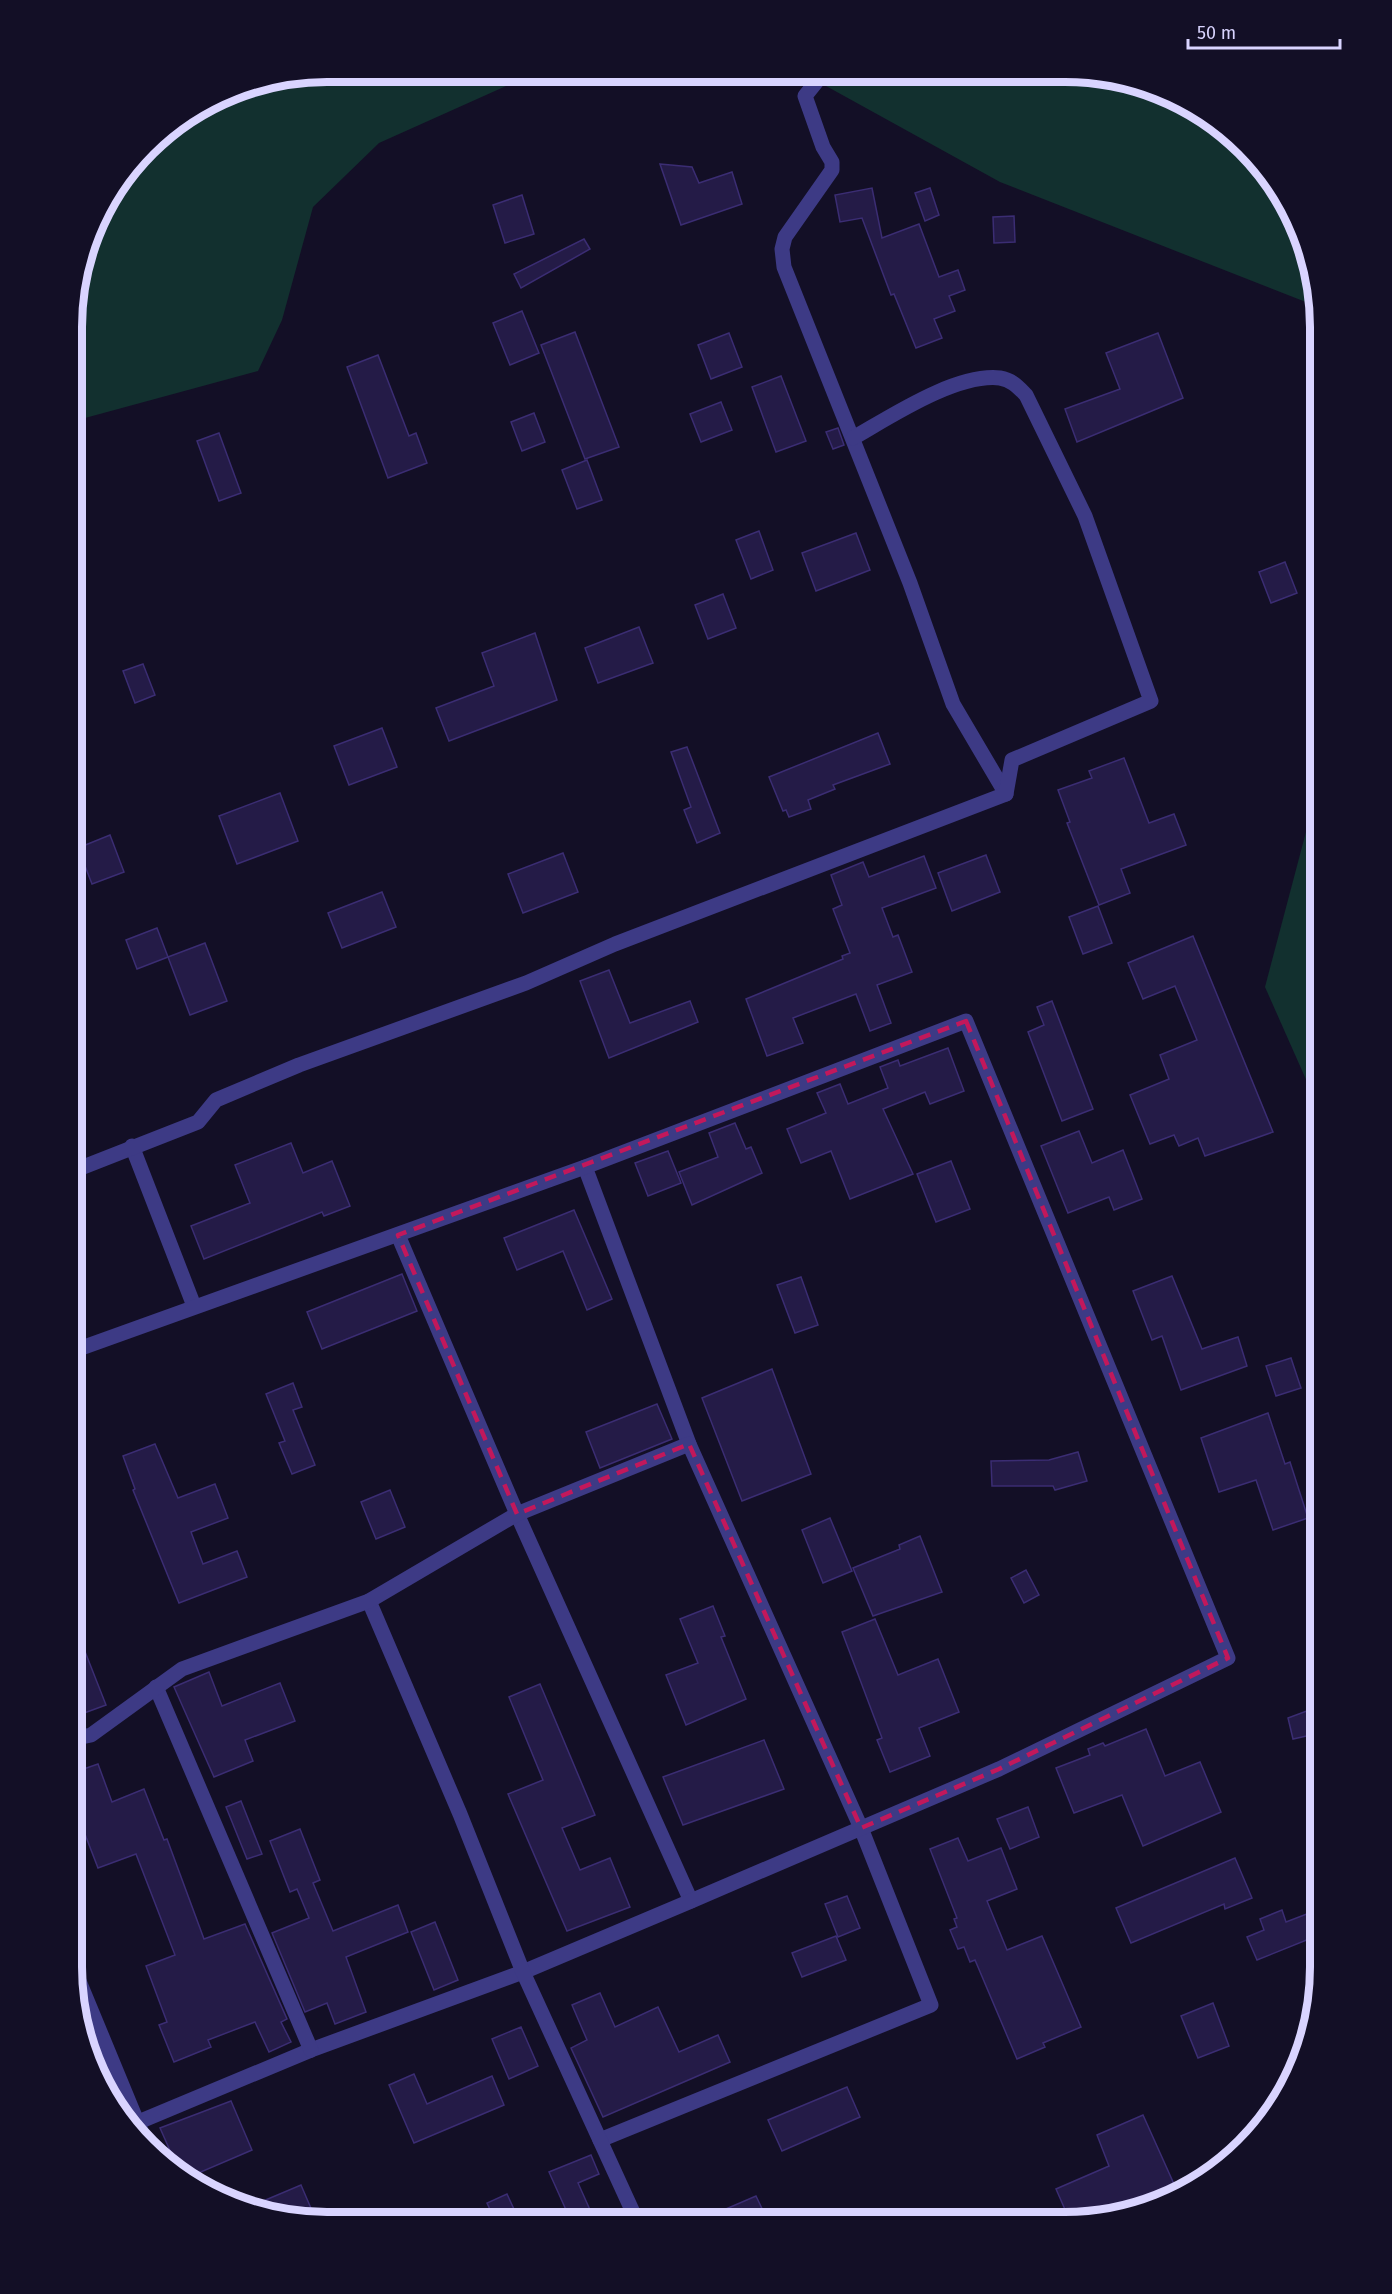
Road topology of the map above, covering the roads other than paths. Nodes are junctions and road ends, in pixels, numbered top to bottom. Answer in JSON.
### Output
{"nodes":[{"id":1,"x":816,"y":82,"type":"edge"},
{"id":2,"x":853,"y":438,"type":"junction"},
{"id":3,"x":1006,"y":794,"type":"junction"},
{"id":4,"x":132,"y":1146,"type":"junction"},
{"id":5,"x":82,"y":1167,"type":"edge"},
{"id":6,"x":585,"y":1167,"type":"junction"},
{"id":7,"x":398,"y":1235,"type":"junction"},
{"id":8,"x":194,"y":1306,"type":"junction"},
{"id":9,"x":82,"y":1348,"type":"edge"},
{"id":10,"x":689,"y":1444,"type":"junction"},
{"id":11,"x":517,"y":1514,"type":"junction"},
{"id":12,"x":369,"y":1601,"type":"junction"},
{"id":13,"x":156,"y":1687,"type":"junction"},
{"id":14,"x":82,"y":1737,"type":"edge"},
{"id":15,"x":861,"y":1828,"type":"junction"},
{"id":16,"x":691,"y":1901,"type":"junction"},
{"id":17,"x":523,"y":1972,"type":"junction"},
{"id":18,"x":85,"y":1997,"type":"edge"},
{"id":19,"x":311,"y":2050,"type":"junction"},
{"id":20,"x":127,"y":2107,"type":"edge"},
{"id":21,"x":138,"y":2122,"type":"edge"},
{"id":22,"x":600,"y":2140,"type":"junction"},
{"id":23,"x":632,"y":2211,"type":"edge"}],
"edges":[{"from":1,"to":2,"type":"street"},
{"from":2,"to":3,"type":"street"},
{"from":2,"to":3,"type":"street"},
{"from":3,"to":4,"type":"street"},
{"from":4,"to":5,"type":"street"},
{"from":4,"to":8,"type":"street"},
{"from":6,"to":7,"type":"street"},
{"from":6,"to":10,"type":"street"},
{"from":6,"to":15,"type":"street"},
{"from":7,"to":8,"type":"street"},
{"from":7,"to":11,"type":"street"},
{"from":8,"to":9,"type":"street"},
{"from":10,"to":11,"type":"street"},
{"from":10,"to":15,"type":"street"},
{"from":11,"to":12,"type":"street"},
{"from":11,"to":16,"type":"street"},
{"from":12,"to":13,"type":"street"},
{"from":12,"to":17,"type":"street"},
{"from":13,"to":14,"type":"street"},
{"from":13,"to":19,"type":"street"},
{"from":15,"to":16,"type":"street"},
{"from":15,"to":22,"type":"street"},
{"from":16,"to":17,"type":"street"},
{"from":17,"to":19,"type":"street"},
{"from":17,"to":22,"type":"street"},
{"from":18,"to":20,"type":"street"},
{"from":19,"to":21,"type":"street"},
{"from":22,"to":23,"type":"street"}]}
